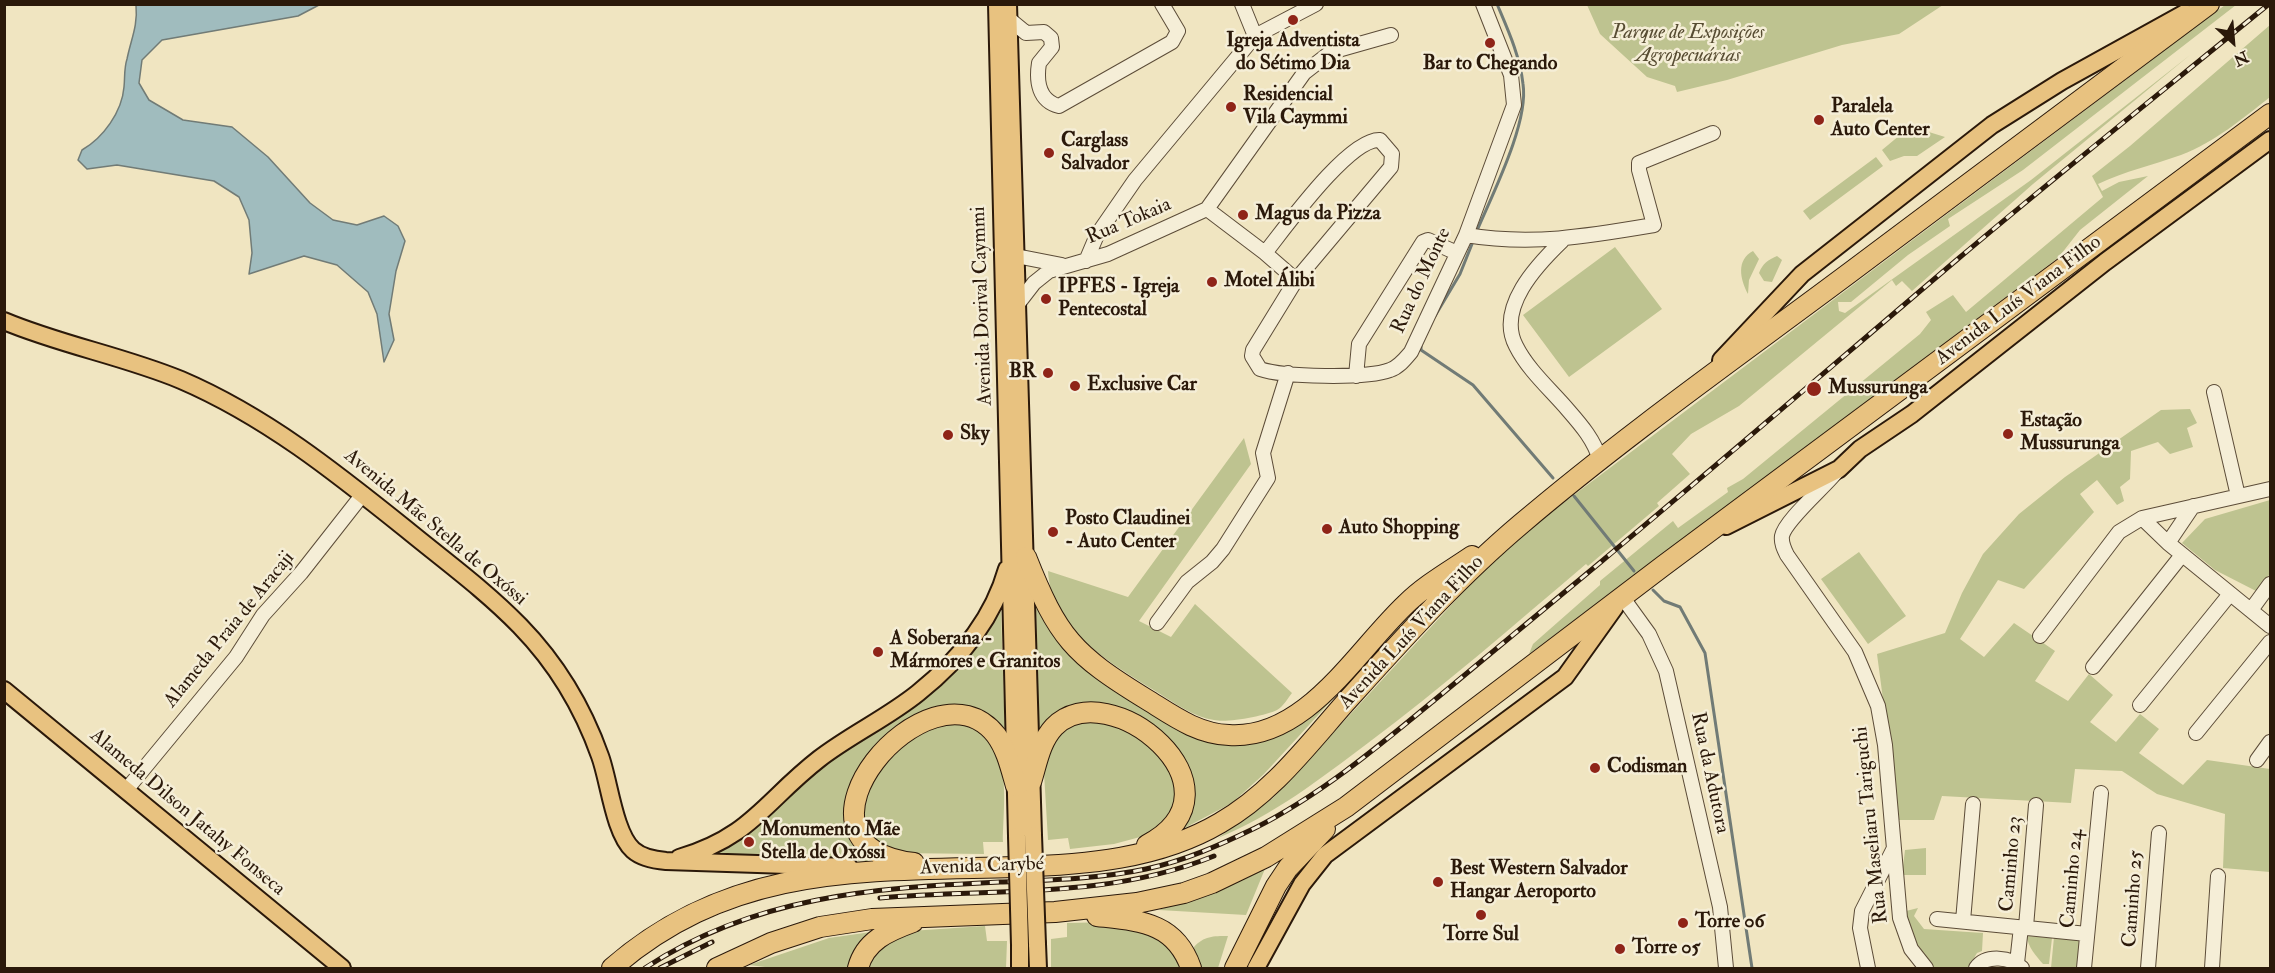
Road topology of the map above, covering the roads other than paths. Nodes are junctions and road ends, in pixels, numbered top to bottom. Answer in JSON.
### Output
{"nodes":[{"id":1,"x":996,"y":4,"type":"edge"},
{"id":2,"x":1162,"y":4,"type":"edge"},
{"id":3,"x":1242,"y":4,"type":"edge"},
{"id":4,"x":1316,"y":4,"type":"edge"},
{"id":5,"x":1483,"y":4,"type":"edge"},
{"id":6,"x":2199,"y":4,"type":"edge"},
{"id":7,"x":2209,"y":4,"type":"edge"},
{"id":8,"x":1008,"y":12,"type":"edge"},
{"id":9,"x":1390,"y":35,"type":"dead end"},
{"id":10,"x":1255,"y":36,"type":"junction"},
{"id":11,"x":2271,"y":114,"type":"edge"},
{"id":12,"x":1713,"y":133,"type":"dead end"},
{"id":13,"x":2271,"y":140,"type":"edge"},
{"id":14,"x":2263,"y":150,"type":"edge"},
{"id":15,"x":1208,"y":209,"type":"junction"},
{"id":16,"x":1475,"y":236,"type":"junction"},
{"id":17,"x":1562,"y":240,"type":"junction"},
{"id":18,"x":1265,"y":253,"type":"junction"},
{"id":19,"x":1457,"y":253,"type":"junction"},
{"id":20,"x":1016,"y":256,"type":"junction"},
{"id":21,"x":1086,"y":261,"type":"junction"},
{"id":22,"x":1064,"y":266,"type":"junction"},
{"id":23,"x":1296,"y":280,"type":"junction"},
{"id":24,"x":1017,"y":305,"type":"junction"},
{"id":25,"x":8,"y":323,"type":"edge"},
{"id":26,"x":1288,"y":373,"type":"junction"},
{"id":27,"x":1356,"y":376,"type":"junction"},
{"id":28,"x":1694,"y":387,"type":"junction"},
{"id":29,"x":2214,"y":392,"type":"dead end"},
{"id":30,"x":1600,"y":460,"type":"junction"},
{"id":31,"x":1839,"y":469,"type":"junction"},
{"id":32,"x":2271,"y":489,"type":"edge"},
{"id":33,"x":363,"y":494,"type":"junction"},
{"id":34,"x":2238,"y":496,"type":"junction"},
{"id":35,"x":2193,"y":506,"type":"junction"},
{"id":36,"x":2142,"y":518,"type":"junction"},
{"id":37,"x":1524,"y":521,"type":"junction"},
{"id":38,"x":1711,"y":532,"type":"junction"},
{"id":39,"x":2168,"y":543,"type":"junction"},
{"id":40,"x":2182,"y":555,"type":"junction"},
{"id":41,"x":1019,"y":557,"type":"junction"},
{"id":42,"x":2271,"y":584,"type":"edge"},
{"id":43,"x":2230,"y":594,"type":"junction"},
{"id":44,"x":1620,"y":600,"type":"junction"},
{"id":45,"x":2251,"y":610,"type":"junction"},
{"id":46,"x":1157,"y":623,"type":"dead end"},
{"id":47,"x":2271,"y":626,"type":"edge"},
{"id":48,"x":2040,"y":636,"type":"dead end"},
{"id":49,"x":2271,"y":642,"type":"edge"},
{"id":50,"x":2093,"y":667,"type":"dead end"},
{"id":51,"x":4,"y":690,"type":"edge"},
{"id":52,"x":2140,"y":705,"type":"dead end"},
{"id":53,"x":2196,"y":733,"type":"dead end"},
{"id":54,"x":2271,"y":742,"type":"edge"},
{"id":55,"x":2257,"y":760,"type":"dead end"},
{"id":56,"x":1024,"y":784,"type":"junction"},
{"id":57,"x":128,"y":789,"type":"junction"},
{"id":58,"x":2101,"y":793,"type":"dead end"},
{"id":59,"x":1973,"y":804,"type":"dead end"},
{"id":60,"x":2036,"y":804,"type":"dead end"},
{"id":61,"x":1346,"y":807,"type":"junction"},
{"id":62,"x":2159,"y":833,"type":"dead end"},
{"id":63,"x":1025,"y":835,"type":"junction"},
{"id":64,"x":1894,"y":848,"type":"junction"},
{"id":65,"x":1123,"y":857,"type":"junction"},
{"id":66,"x":666,"y":861,"type":"junction"},
{"id":67,"x":964,"y":868,"type":"junction"},
{"id":68,"x":906,"y":869,"type":"junction"},
{"id":69,"x":2218,"y":876,"type":"dead end"},
{"id":70,"x":1055,"y":912,"type":"junction"},
{"id":71,"x":932,"y":916,"type":"junction"},
{"id":72,"x":1937,"y":919,"type":"dead end"},
{"id":73,"x":1963,"y":921,"type":"junction"},
{"id":74,"x":2024,"y":927,"type":"junction"},
{"id":75,"x":2087,"y":934,"type":"junction"},
{"id":76,"x":2019,"y":966,"type":"edge"},
{"id":77,"x":1976,"y":967,"type":"edge"},
{"id":78,"x":342,"y":969,"type":"edge"},
{"id":79,"x":612,"y":969,"type":"edge"},
{"id":80,"x":717,"y":969,"type":"edge"},
{"id":81,"x":858,"y":969,"type":"edge"},
{"id":82,"x":1020,"y":969,"type":"edge"},
{"id":83,"x":1038,"y":969,"type":"edge"},
{"id":84,"x":1191,"y":969,"type":"edge"},
{"id":85,"x":1234,"y":969,"type":"edge"},
{"id":86,"x":1256,"y":969,"type":"edge"},
{"id":87,"x":1726,"y":969,"type":"edge"},
{"id":88,"x":1868,"y":969,"type":"edge"},
{"id":89,"x":1926,"y":969,"type":"edge"},
{"id":90,"x":2084,"y":969,"type":"edge"},
{"id":91,"x":2148,"y":969,"type":"edge"},
{"id":92,"x":2212,"y":969,"type":"edge"}],
"edges":[{"from":1,"to":41,"type":"main road","name":"Avenida Dorival Caymmi"},
{"from":2,"to":8,"type":"street"},
{"from":3,"to":10,"type":"street"},
{"from":4,"to":10,"type":"street"},
{"from":5,"to":16,"type":"street","name":"Rua do Monte"},
{"from":6,"to":28,"type":"main road","name":"Avenida Luís Viana Filho"},
{"from":7,"to":28,"type":"highway","name":"Avenida Luís Viana Filho"},
{"from":8,"to":20,"type":"main road","name":"Avenida Dorival Caymmi"},
{"from":9,"to":15,"type":"street"},
{"from":10,"to":21,"type":"street"},
{"from":11,"to":38,"type":"highway","name":"Avenida Luís Viana Filho"},
{"from":12,"to":17,"type":"street"},
{"from":13,"to":14,"type":"main road","name":"Avenida Luís Viana Filho"},
{"from":14,"to":31,"type":"main road","name":"Avenida Luís Viana Filho"},
{"from":15,"to":18,"type":"street"},
{"from":15,"to":21,"type":"street","name":"Rua Tokaia"},
{"from":16,"to":17,"type":"street"},
{"from":16,"to":19,"type":"street","name":"Rua do Monte"},
{"from":17,"to":30,"type":"street"},
{"from":18,"to":23,"type":"street"},
{"from":18,"to":23,"type":"street"},
{"from":19,"to":27,"type":"street","name":"Rua do Monte"},
{"from":19,"to":27,"type":"street"},
{"from":20,"to":22,"type":"street","name":"Rua Tokaia"},
{"from":20,"to":24,"type":"main road","name":"Avenida Dorival Caymmi"},
{"from":21,"to":22,"type":"street","name":"Rua Tokaia"},
{"from":22,"to":24,"type":"street","name":"Rua Tokaia"},
{"from":23,"to":26,"type":"street","name":"Rua do Monte"},
{"from":24,"to":41,"type":"main road","name":"Avenida Dorival Caymmi"},
{"from":25,"to":33,"type":"main road","name":"Avenida Mãe Stella de Oxóssi"},
{"from":26,"to":27,"type":"street","name":"Rua do Monte"},
{"from":26,"to":46,"type":"street"},
{"from":28,"to":30,"type":"highway","name":"Avenida Luís Viana Filho"},
{"from":29,"to":34,"type":"street"},
{"from":30,"to":37,"type":"highway","name":"Avenida Luís Viana Filho"},
{"from":31,"to":38,"type":"main road","name":"Avenida Luís Viana Filho"},
{"from":31,"to":64,"type":"street","name":"Rua Maseliaru Tariguchi"},
{"from":32,"to":34,"type":"street"},
{"from":33,"to":57,"type":"street","name":"Alameda Praia de Aracaji"},
{"from":33,"to":66,"type":"main road","name":"Avenida Mãe Stella de Oxóssi"},
{"from":34,"to":35,"type":"street"},
{"from":35,"to":36,"type":"street"},
{"from":35,"to":39,"type":"street"},
{"from":36,"to":39,"type":"street"},
{"from":36,"to":48,"type":"street"},
{"from":37,"to":41,"type":"highway"},
{"from":37,"to":65,"type":"highway","name":"Avenida Luís Viana Filho"},
{"from":38,"to":44,"type":"highway","name":"Avenida Luís Viana Filho"},
{"from":39,"to":40,"type":"street"},
{"from":40,"to":43,"type":"street"},
{"from":40,"to":50,"type":"street"},
{"from":41,"to":56,"type":"main road","name":"Avenida Dorival Caymmi"},
{"from":41,"to":66,"type":"main road"},
{"from":42,"to":45,"type":"street"},
{"from":43,"to":45,"type":"street"},
{"from":43,"to":52,"type":"street"},
{"from":44,"to":61,"type":"highway","name":"Avenida Luís Viana Filho"},
{"from":44,"to":86,"type":"main road","name":"Avenida Luís Viana Filho"},
{"from":44,"to":87,"type":"street","name":"Rua da Adutora"},
{"from":45,"to":47,"type":"street"},
{"from":49,"to":53,"type":"street"},
{"from":51,"to":57,"type":"main road","name":"Alameda Dilson Jatahy Fonseca"},
{"from":54,"to":55,"type":"street"},
{"from":56,"to":63,"type":"main road","name":"Avenida Dorival Caymmi"},
{"from":56,"to":65,"type":"highway"},
{"from":56,"to":67,"type":"highway"},
{"from":57,"to":78,"type":"main road","name":"Alameda Dilson Jatahy Fonseca"},
{"from":58,"to":75,"type":"street","name":"Caminho 24"},
{"from":59,"to":73,"type":"street"},
{"from":60,"to":74,"type":"street","name":"Caminho 23"},
{"from":61,"to":70,"type":"highway","name":"Avenida Luís Viana Filho"},
{"from":61,"to":85,"type":"highway"},
{"from":62,"to":91,"type":"street","name":"Caminho 25"},
{"from":63,"to":82,"type":"main road","bridge":true},
{"from":63,"to":83,"type":"main road","bridge":true},
{"from":64,"to":88,"type":"street"},
{"from":64,"to":89,"type":"street","name":"Rua Maseliaru Tariguchi"},
{"from":65,"to":67,"type":"highway","name":"Avenida Carybé"},
{"from":66,"to":68,"type":"main road","name":"Avenida Mãe Stella de Oxóssi"},
{"from":67,"to":68,"type":"highway","name":"Avenida Carybé"},
{"from":68,"to":79,"type":"highway","name":"Avenida Carybé"},
{"from":69,"to":92,"type":"street"},
{"from":70,"to":71,"type":"highway"},
{"from":70,"to":84,"type":"highway"},
{"from":71,"to":80,"type":"highway"},
{"from":71,"to":81,"type":"highway"},
{"from":72,"to":73,"type":"street"},
{"from":73,"to":74,"type":"street"},
{"from":74,"to":75,"type":"street"},
{"from":74,"to":76,"type":"street","name":"Caminho 23"},
{"from":75,"to":90,"type":"street","name":"Caminho 24"},
{"from":76,"to":77,"type":"street"}]}
